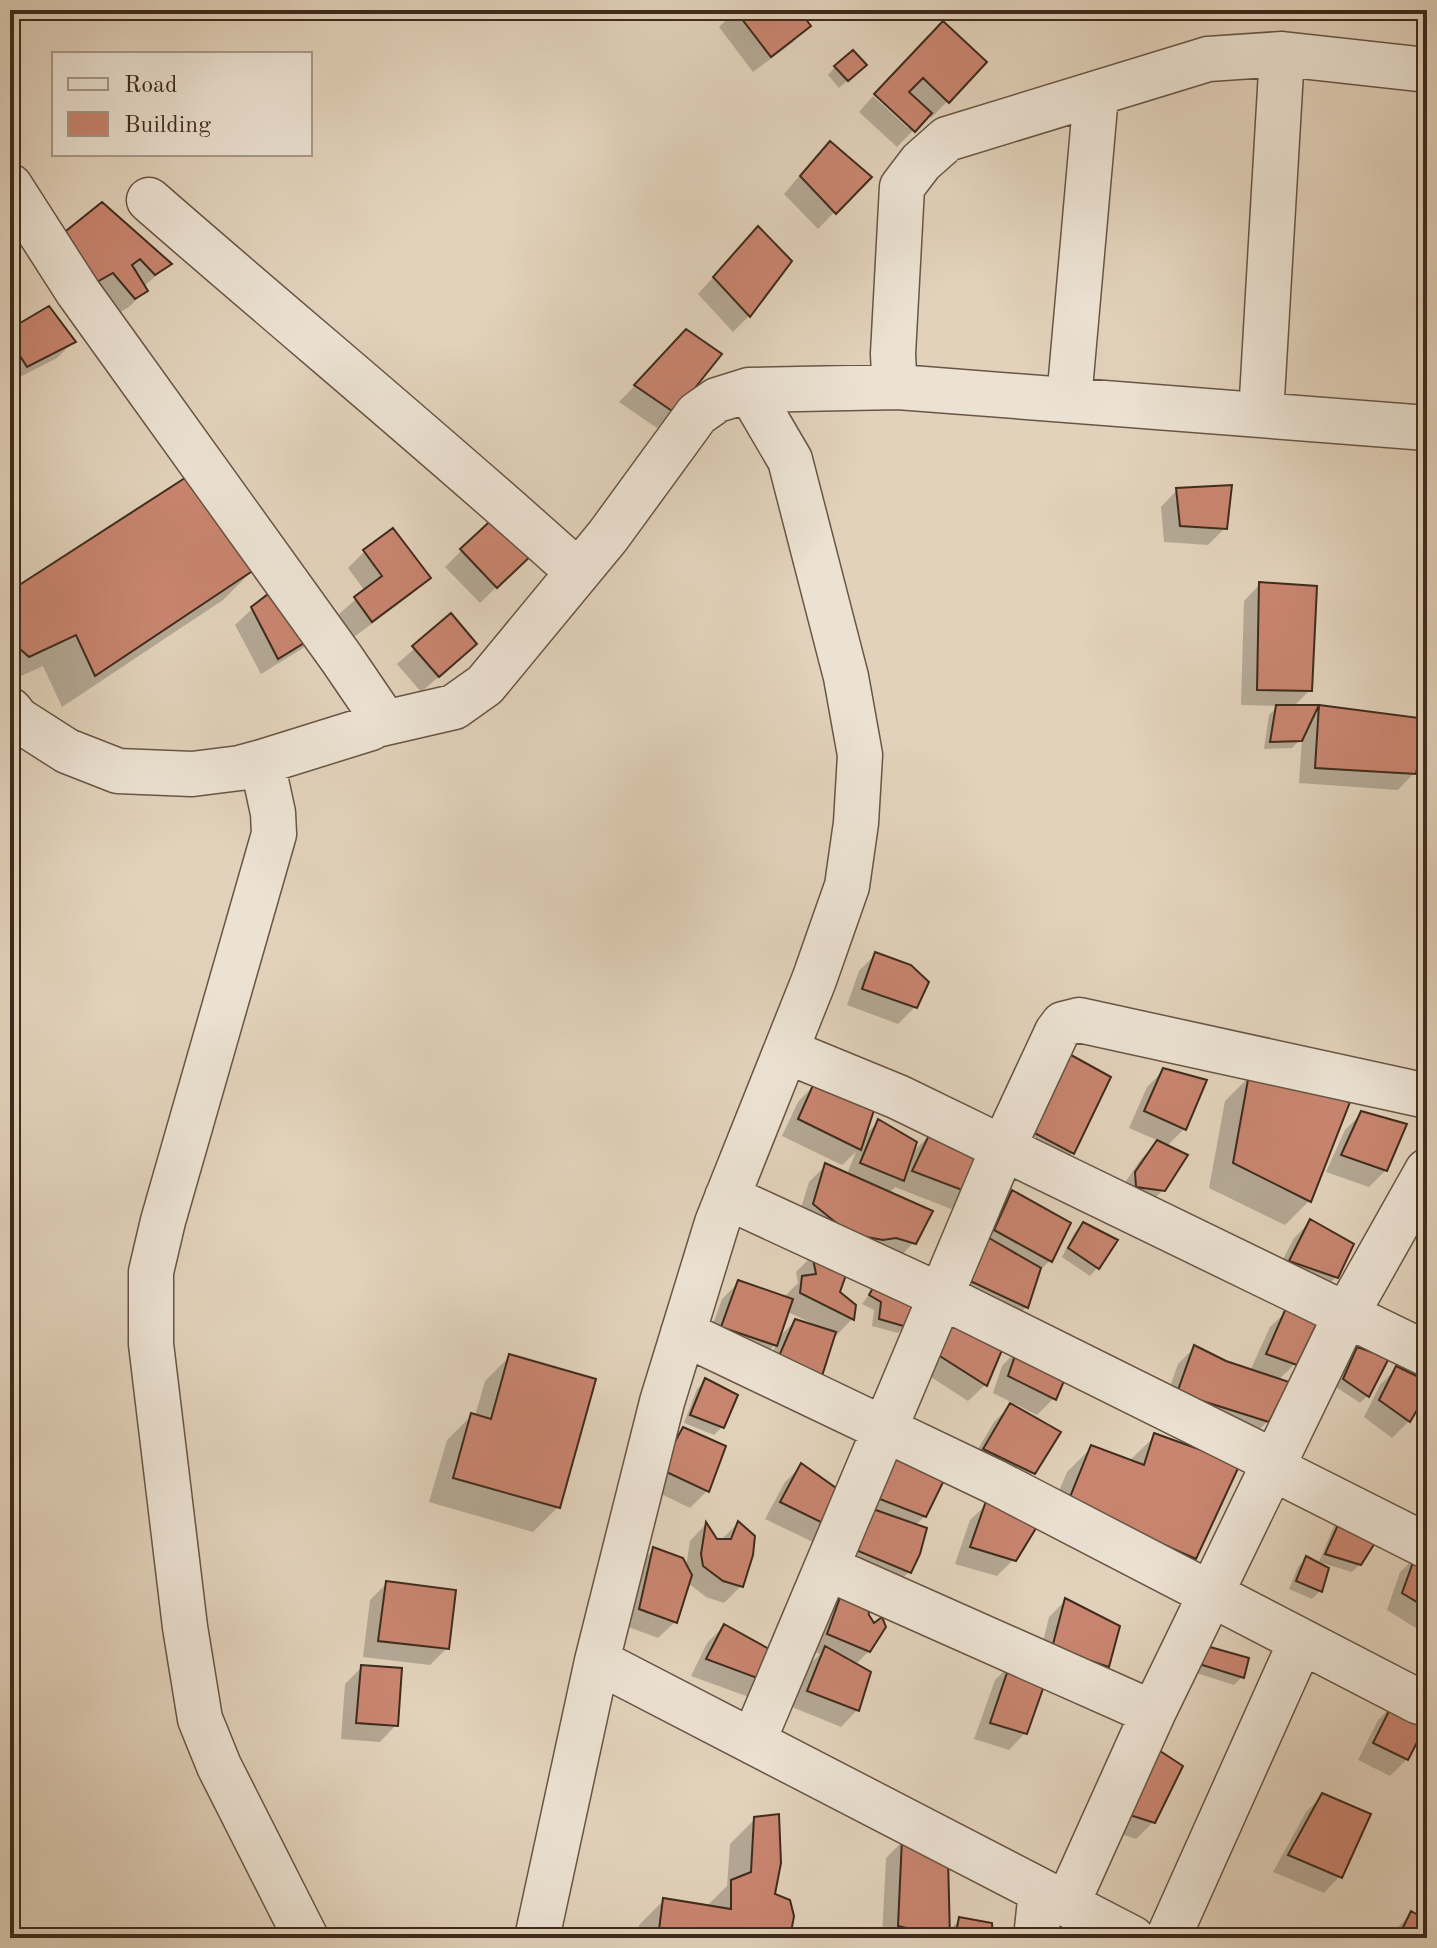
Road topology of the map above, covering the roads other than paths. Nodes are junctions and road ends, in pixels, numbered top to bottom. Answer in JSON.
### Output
{"nodes":[{"id":1,"x":1282,"y":54,"type":"junction"},
{"id":2,"x":1427,"y":70,"type":"edge"},
{"id":3,"x":1096,"y":95,"type":"junction"},
{"id":4,"x":10,"y":186,"type":"edge"},
{"id":5,"x":149,"y":200,"type":"dead end"},
{"id":6,"x":898,"y":387,"type":"junction"},
{"id":7,"x":749,"y":390,"type":"junction"},
{"id":8,"x":1069,"y":400,"type":"junction"},
{"id":9,"x":1261,"y":415,"type":"junction"},
{"id":10,"x":1427,"y":428,"type":"edge"},
{"id":11,"x":578,"y":572,"type":"junction"},
{"id":12,"x":10,"y":710,"type":"edge"},
{"id":13,"x":376,"y":725,"type":"junction"},
{"id":14,"x":262,"y":762,"type":"junction"},
{"id":15,"x":786,"y":1051,"type":"junction"},
{"id":16,"x":1427,"y":1096,"type":"edge"},
{"id":17,"x":1003,"y":1148,"type":"junction"},
{"id":18,"x":1427,"y":1171,"type":"edge"},
{"id":19,"x":727,"y":1197,"type":"junction"},
{"id":20,"x":941,"y":1296,"type":"junction"},
{"id":21,"x":1346,"y":1315,"type":"junction"},
{"id":22,"x":683,"y":1333,"type":"junction"},
{"id":23,"x":1427,"y":1354,"type":"edge"},
{"id":24,"x":884,"y":1429,"type":"junction"},
{"id":25,"x":1273,"y":1465,"type":"junction"},
{"id":26,"x":1427,"y":1546,"type":"edge"},
{"id":27,"x":827,"y":1568,"type":"junction"},
{"id":28,"x":1210,"y":1594,"type":"junction"},
{"id":29,"x":1301,"y":1641,"type":"junction"},
{"id":30,"x":597,"y":1661,"type":"junction"},
{"id":31,"x":1427,"y":1702,"type":"edge"},
{"id":32,"x":1153,"y":1713,"type":"junction"},
{"id":33,"x":753,"y":1742,"type":"junction"},
{"id":34,"x":1054,"y":1897,"type":"junction"},
{"id":35,"x":306,"y":1938,"type":"edge"},
{"id":36,"x":537,"y":1938,"type":"edge"},
{"id":37,"x":1036,"y":1938,"type":"edge"},
{"id":38,"x":1132,"y":1938,"type":"edge"},
{"id":39,"x":1168,"y":1938,"type":"edge"}],
"edges":[{"from":1,"to":2,"type":"street"},
{"from":1,"to":3,"type":"street"},
{"from":1,"to":9,"type":"street"},
{"from":3,"to":6,"type":"street"},
{"from":3,"to":8,"type":"street"},
{"from":4,"to":13,"type":"street"},
{"from":5,"to":11,"type":"street"},
{"from":6,"to":7,"type":"street"},
{"from":6,"to":8,"type":"street"},
{"from":7,"to":11,"type":"street"},
{"from":7,"to":15,"type":"street"},
{"from":8,"to":9,"type":"street"},
{"from":9,"to":10,"type":"street"},
{"from":11,"to":13,"type":"street"},
{"from":12,"to":14,"type":"street"},
{"from":13,"to":14,"type":"street"},
{"from":14,"to":35,"type":"street"},
{"from":15,"to":17,"type":"street"},
{"from":15,"to":19,"type":"street"},
{"from":16,"to":17,"type":"street"},
{"from":17,"to":20,"type":"street"},
{"from":17,"to":21,"type":"street"},
{"from":18,"to":21,"type":"street"},
{"from":19,"to":20,"type":"street"},
{"from":19,"to":22,"type":"street"},
{"from":20,"to":24,"type":"street"},
{"from":20,"to":25,"type":"street"},
{"from":21,"to":23,"type":"street"},
{"from":21,"to":25,"type":"street"},
{"from":22,"to":24,"type":"street"},
{"from":22,"to":30,"type":"street"},
{"from":24,"to":27,"type":"street"},
{"from":24,"to":28,"type":"street"},
{"from":25,"to":26,"type":"street"},
{"from":25,"to":28,"type":"street"},
{"from":27,"to":32,"type":"street"},
{"from":27,"to":33,"type":"street"},
{"from":28,"to":29,"type":"street"},
{"from":28,"to":32,"type":"street"},
{"from":29,"to":31,"type":"street"},
{"from":29,"to":39,"type":"street"},
{"from":30,"to":33,"type":"street"},
{"from":30,"to":36,"type":"street"},
{"from":32,"to":34,"type":"street"},
{"from":33,"to":34,"type":"street"},
{"from":34,"to":37,"type":"street"},
{"from":34,"to":38,"type":"street"}]}
